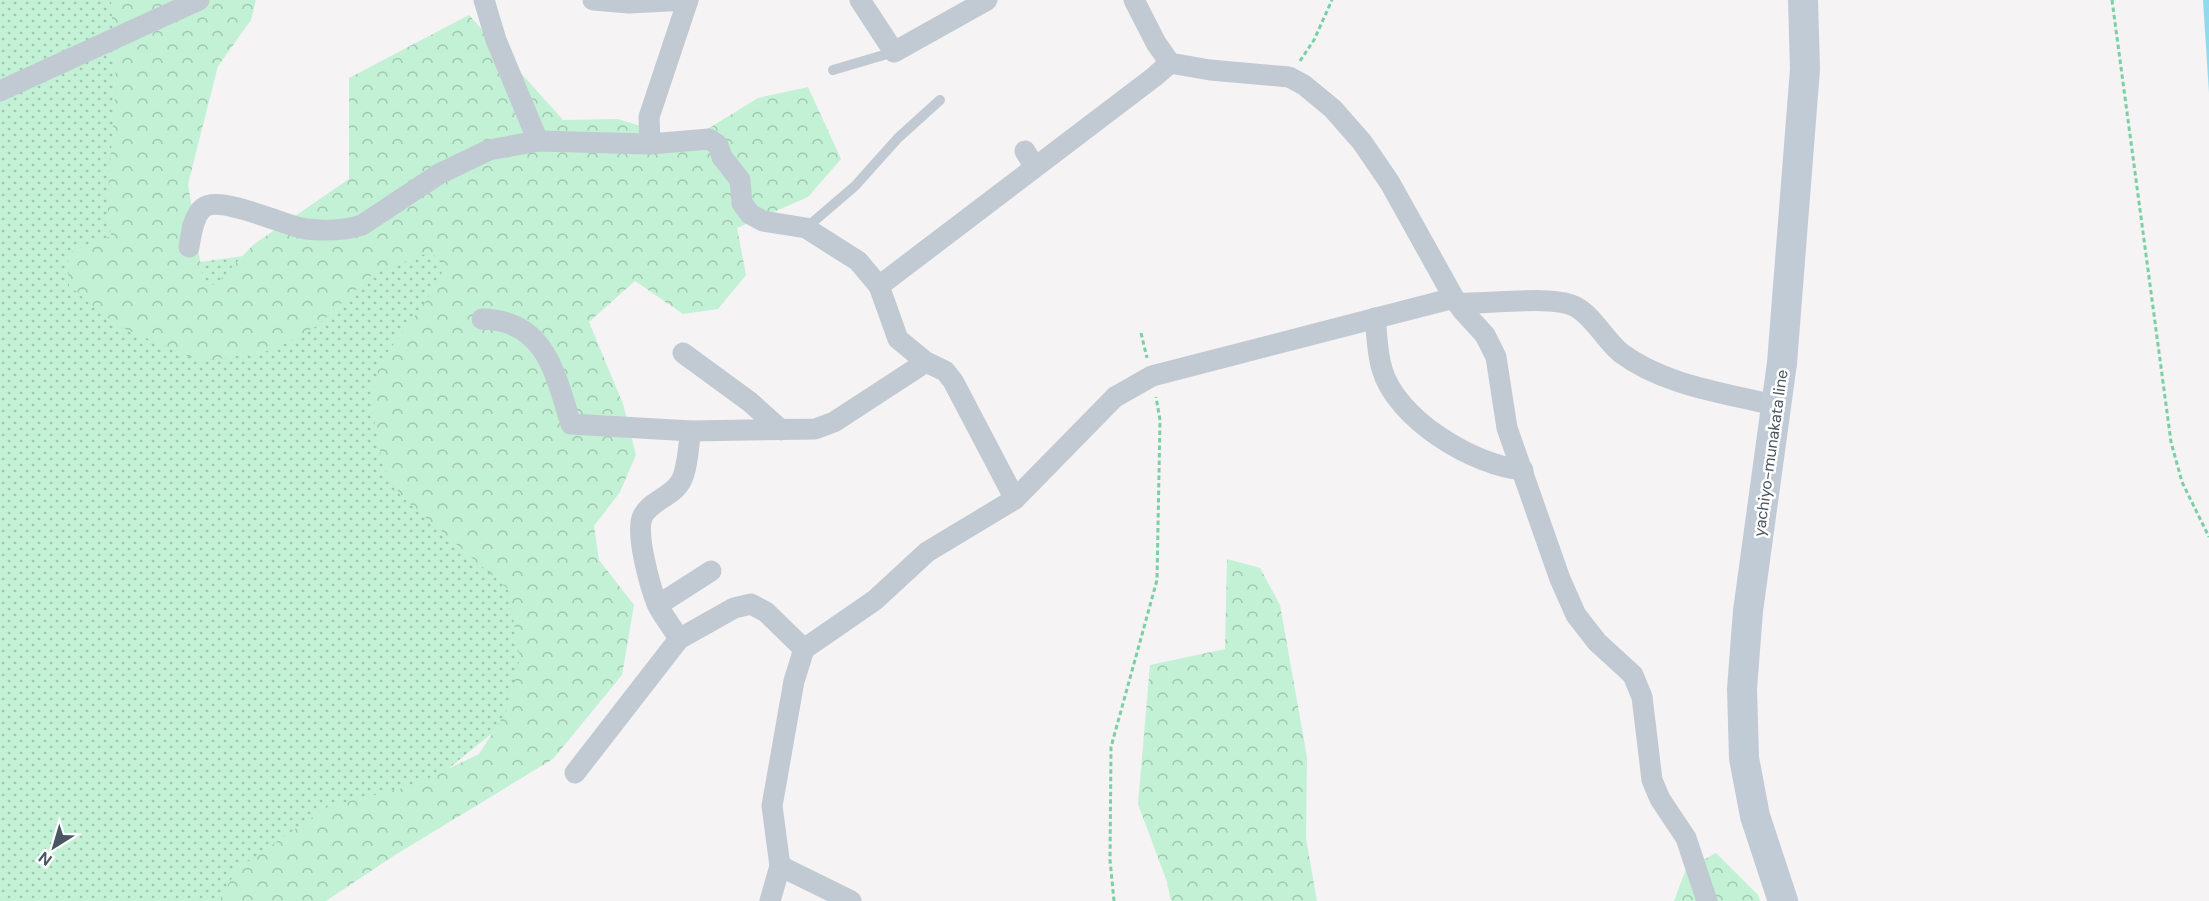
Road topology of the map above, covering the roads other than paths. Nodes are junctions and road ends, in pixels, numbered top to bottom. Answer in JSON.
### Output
{"nodes":[{"id":1,"x":199,"y":0,"type":"edge"},
{"id":2,"x":484,"y":0,"type":"edge"},
{"id":3,"x":592,"y":0,"type":"edge"},
{"id":4,"x":688,"y":0,"type":"edge"},
{"id":5,"x":860,"y":0,"type":"edge"},
{"id":6,"x":987,"y":0,"type":"edge"},
{"id":7,"x":1134,"y":0,"type":"edge"},
{"id":8,"x":1803,"y":0,"type":"edge"},
{"id":9,"x":894,"y":52,"type":"junction"},
{"id":10,"x":1170,"y":63,"type":"junction"},
{"id":11,"x":833,"y":70,"type":"dead end"},
{"id":12,"x":0,"y":91,"type":"edge"},
{"id":13,"x":940,"y":100,"type":"dead end"},
{"id":14,"x":538,"y":141,"type":"junction"},
{"id":15,"x":650,"y":144,"type":"junction"},
{"id":16,"x":806,"y":228,"type":"junction"},
{"id":17,"x":189,"y":248,"type":"dead end"},
{"id":18,"x":879,"y":286,"type":"junction"},
{"id":19,"x":1456,"y":300,"type":"junction"},
{"id":20,"x":1375,"y":318,"type":"junction"},
{"id":21,"x":482,"y":319,"type":"dead end"},
{"id":22,"x":683,"y":353,"type":"dead end"},
{"id":23,"x":926,"y":362,"type":"junction"},
{"id":24,"x":1777,"y":406,"type":"junction"},
{"id":25,"x":781,"y":430,"type":"junction"},
{"id":26,"x":691,"y":431,"type":"junction"},
{"id":27,"x":1523,"y":470,"type":"junction"},
{"id":28,"x":1015,"y":499,"type":"junction"},
{"id":29,"x":711,"y":571,"type":"dead end"},
{"id":30,"x":658,"y":605,"type":"junction"},
{"id":31,"x":679,"y":639,"type":"junction"},
{"id":32,"x":804,"y":649,"type":"junction"},
{"id":33,"x":575,"y":773,"type":"dead end"},
{"id":34,"x":780,"y":866,"type":"junction"},
{"id":35,"x":770,"y":901,"type":"edge"},
{"id":36,"x":851,"y":901,"type":"edge"},
{"id":37,"x":1707,"y":901,"type":"edge"},
{"id":38,"x":1783,"y":901,"type":"edge"}],
"edges":[{"from":1,"to":12,"type":"street"},
{"from":2,"to":14,"type":"street"},
{"from":3,"to":4,"type":"street"},
{"from":4,"to":15,"type":"street"},
{"from":5,"to":9,"type":"street"},
{"from":6,"to":9,"type":"street"},
{"from":7,"to":10,"type":"street"},
{"from":8,"to":24,"type":"main road","name":"yachiyo-munakata line"},
{"from":9,"to":11,"type":"lane"},
{"from":10,"to":18,"type":"street"},
{"from":10,"to":19,"type":"street"},
{"from":13,"to":16,"type":"lane"},
{"from":14,"to":15,"type":"street"},
{"from":14,"to":17,"type":"street"},
{"from":15,"to":16,"type":"street"},
{"from":16,"to":18,"type":"street"},
{"from":18,"to":23,"type":"street"},
{"from":19,"to":20,"type":"street"},
{"from":19,"to":24,"type":"street"},
{"from":19,"to":27,"type":"street"},
{"from":20,"to":27,"type":"street"},
{"from":20,"to":28,"type":"street"},
{"from":21,"to":26,"type":"street"},
{"from":22,"to":25,"type":"street"},
{"from":23,"to":25,"type":"street"},
{"from":23,"to":28,"type":"street"},
{"from":24,"to":38,"type":"main road","name":"yachiyo-munakata line"},
{"from":25,"to":26,"type":"street"},
{"from":26,"to":30,"type":"street"},
{"from":27,"to":37,"type":"street"},
{"from":28,"to":32,"type":"street"},
{"from":29,"to":30,"type":"street"},
{"from":30,"to":31,"type":"street"},
{"from":31,"to":32,"type":"street"},
{"from":31,"to":33,"type":"street"},
{"from":32,"to":34,"type":"street"},
{"from":34,"to":35,"type":"street"},
{"from":34,"to":36,"type":"street"}]}
